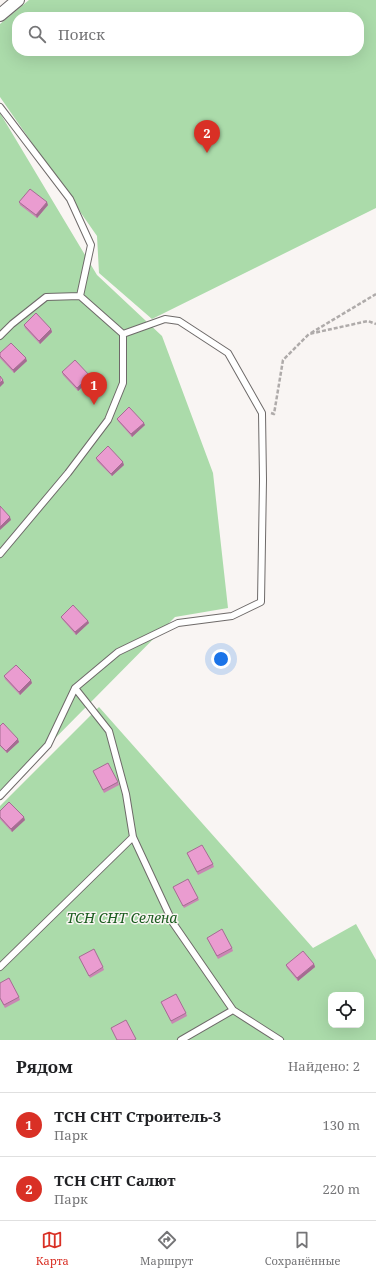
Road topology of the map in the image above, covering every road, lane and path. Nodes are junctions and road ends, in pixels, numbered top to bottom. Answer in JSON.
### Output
{"nodes":[{"id":1,"x":18,"y":0,"type":"edge"},
{"id":2,"x":0,"y":15,"type":"edge"},
{"id":3,"x":0,"y":107,"type":"edge"},
{"id":4,"x":376,"y":294,"type":"edge"},
{"id":5,"x":80,"y":296,"type":"junction"},
{"id":6,"x":376,"y":324,"type":"edge"},
{"id":7,"x":123,"y":334,"type":"junction"},
{"id":8,"x":309,"y":334,"type":"junction"},
{"id":9,"x":0,"y":336,"type":"edge"},
{"id":10,"x":262,"y":413,"type":"junction"},
{"id":11,"x":0,"y":554,"type":"edge"},
{"id":12,"x":74,"y":688,"type":"junction"},
{"id":13,"x":0,"y":796,"type":"edge"},
{"id":14,"x":134,"y":837,"type":"junction"},
{"id":15,"x":0,"y":968,"type":"edge"},
{"id":16,"x":233,"y":1010,"type":"junction"},
{"id":17,"x":181,"y":1040,"type":"edge"},
{"id":18,"x":280,"y":1040,"type":"edge"}],
"edges":[{"from":1,"to":2,"type":"street"},
{"from":3,"to":5,"type":"lane"},
{"from":4,"to":8,"type":"path"},
{"from":5,"to":7,"type":"lane"},
{"from":5,"to":9,"type":"lane"},
{"from":6,"to":8,"type":"path"},
{"from":7,"to":10,"type":"lane"},
{"from":7,"to":11,"type":"lane"},
{"from":8,"to":10,"type":"path"},
{"from":10,"to":12,"type":"lane"},
{"from":12,"to":13,"type":"lane"},
{"from":12,"to":14,"type":"lane"},
{"from":14,"to":15,"type":"lane"},
{"from":14,"to":16,"type":"lane"},
{"from":16,"to":17,"type":"lane"},
{"from":16,"to":18,"type":"lane"}]}
